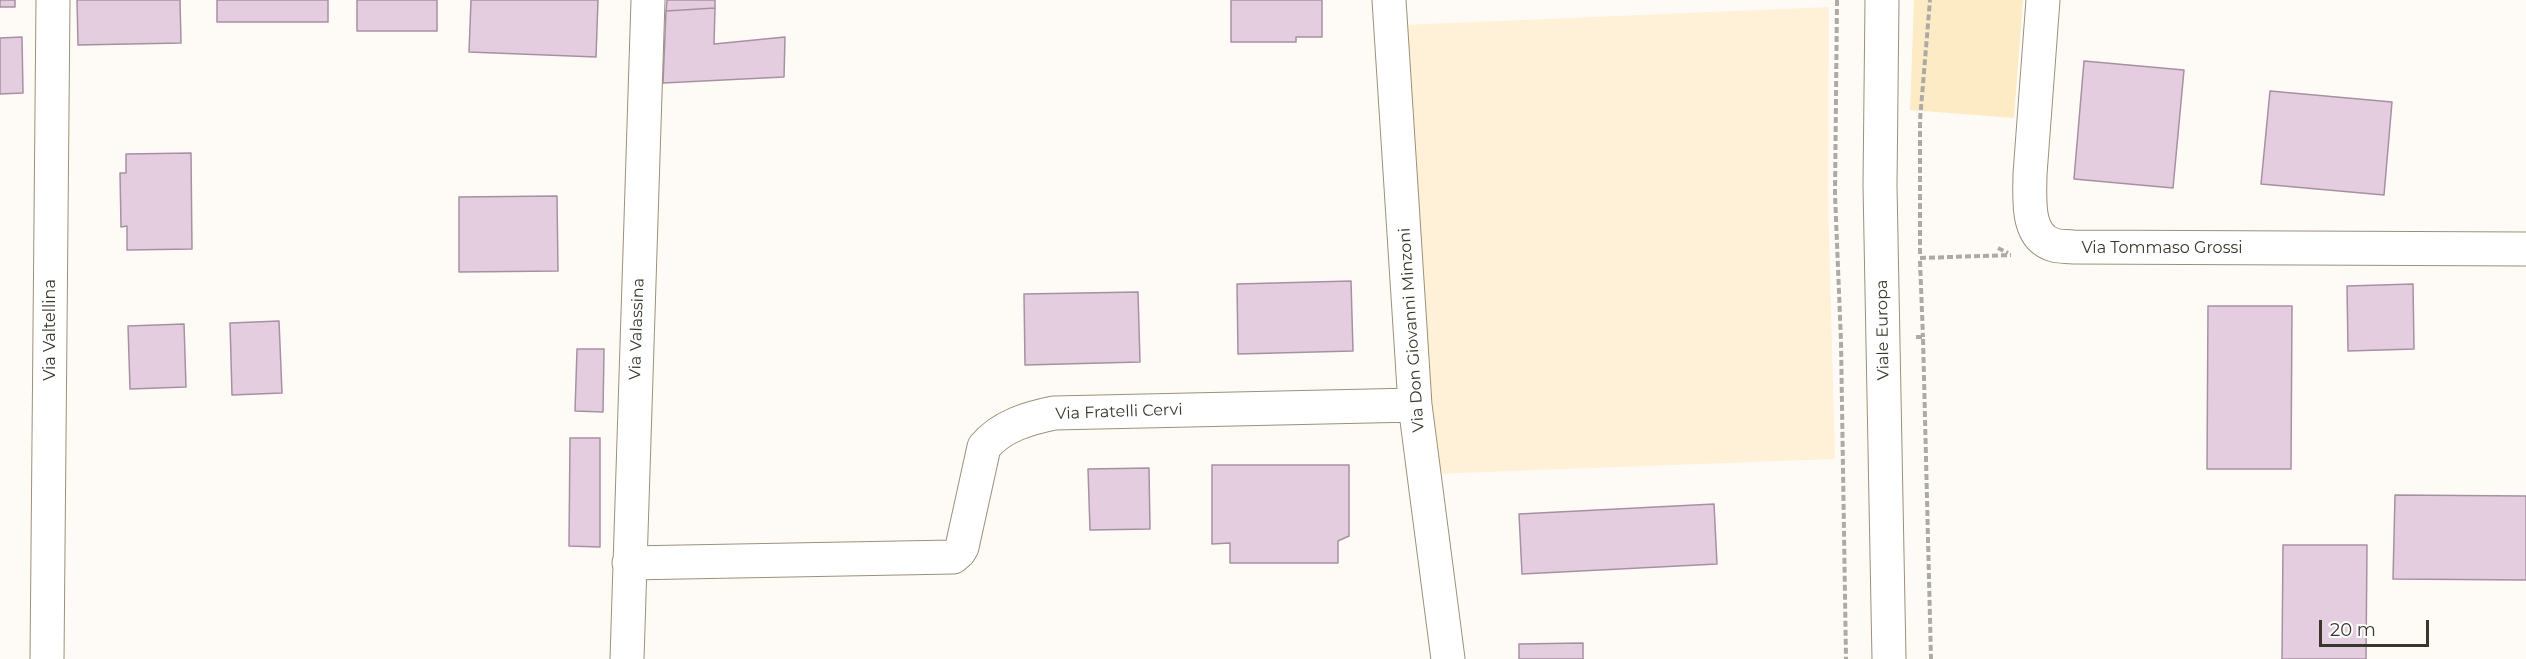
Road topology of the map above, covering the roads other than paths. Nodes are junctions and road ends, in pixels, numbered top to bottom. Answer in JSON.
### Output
{"nodes":[{"id":1,"x":53,"y":0,"type":"edge"},
{"id":2,"x":648,"y":0,"type":"edge"},
{"id":3,"x":1389,"y":0,"type":"edge"},
{"id":4,"x":1882,"y":0,"type":"edge"},
{"id":5,"x":2043,"y":0,"type":"edge"},
{"id":6,"x":2526,"y":249,"type":"edge"},
{"id":7,"x":1415,"y":405,"type":"junction"},
{"id":8,"x":629,"y":563,"type":"junction"},
{"id":9,"x":47,"y":659,"type":"edge"},
{"id":10,"x":627,"y":659,"type":"edge"},
{"id":11,"x":1448,"y":659,"type":"edge"},
{"id":12,"x":1889,"y":659,"type":"edge"}],
"edges":[{"from":1,"to":9,"type":"street","name":"Via Valtellina"},
{"from":2,"to":8,"type":"street","name":"Via Valassina"},
{"from":3,"to":7,"type":"street","name":"Via Don Giovanni Minzoni"},
{"from":4,"to":12,"type":"street","name":"Viale Europa"},
{"from":5,"to":6,"type":"street","name":"Via Tommaso Grossi"},
{"from":7,"to":8,"type":"street","name":"Via Fratelli Cervi"},
{"from":7,"to":11,"type":"street","name":"Via Don Giovanni Minzoni"},
{"from":8,"to":10,"type":"street","name":"Via Valassina"}]}
